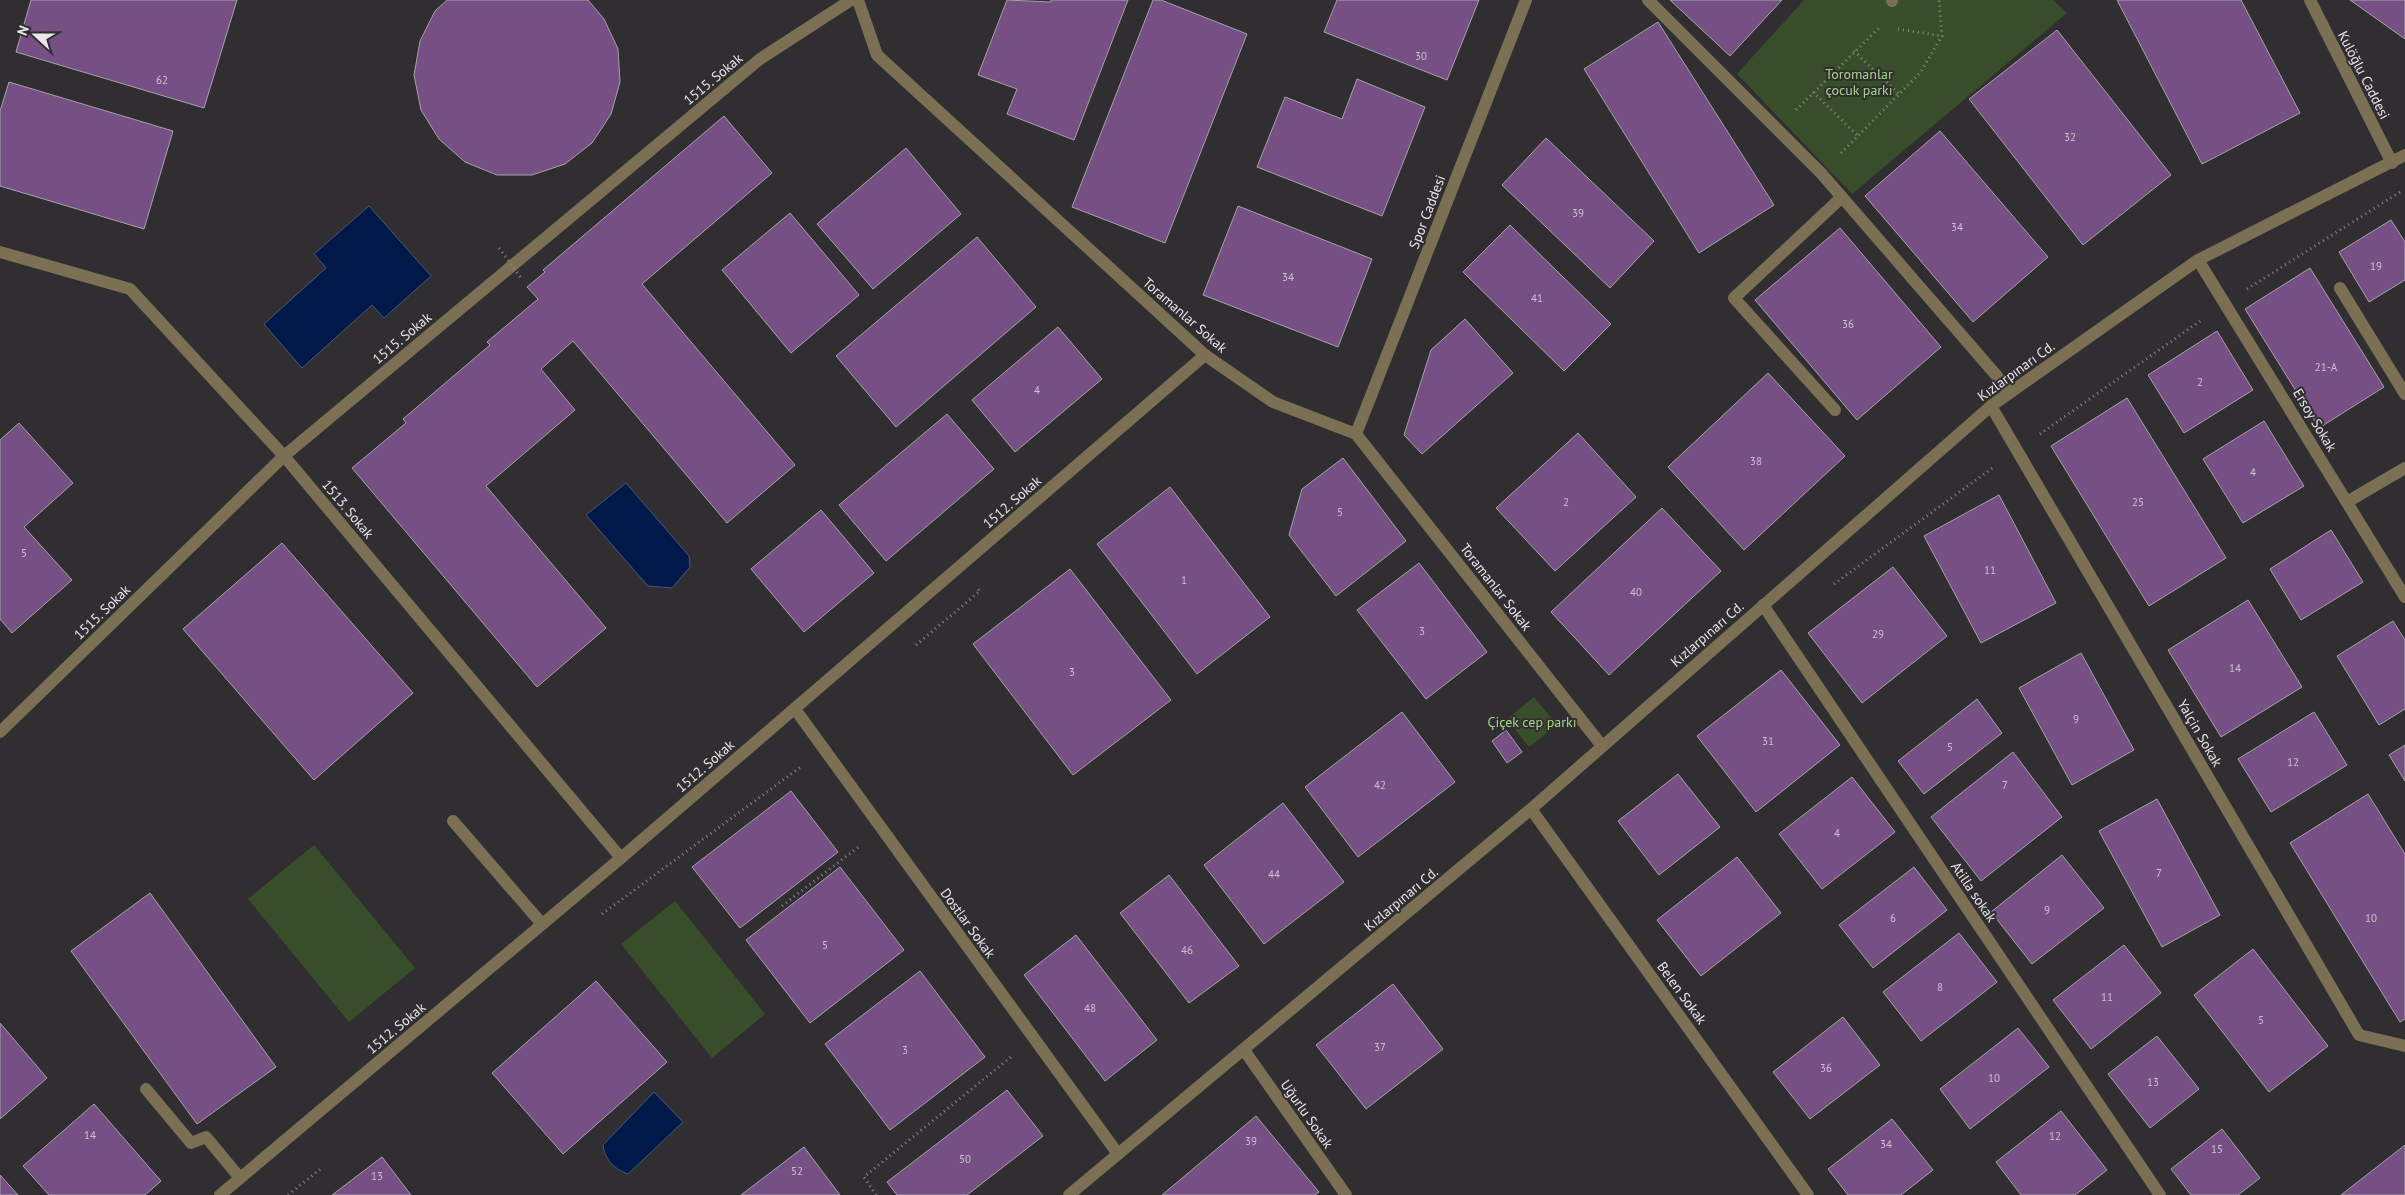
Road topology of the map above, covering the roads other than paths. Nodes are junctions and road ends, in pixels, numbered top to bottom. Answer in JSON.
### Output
{"nodes":[{"id":1,"x":851,"y":0,"type":"edge"},
{"id":2,"x":858,"y":0,"type":"edge"},
{"id":3,"x":1526,"y":0,"type":"edge"},
{"id":4,"x":1648,"y":0,"type":"edge"},
{"id":5,"x":2310,"y":0,"type":"edge"},
{"id":6,"x":2405,"y":155,"type":"edge"},
{"id":7,"x":2392,"y":163,"type":"junction"},
{"id":8,"x":1842,"y":197,"type":"junction"},
{"id":9,"x":0,"y":252,"type":"edge"},
{"id":10,"x":2198,"y":260,"type":"junction"},
{"id":11,"x":2340,"y":288,"type":"dead end"},
{"id":12,"x":1205,"y":355,"type":"junction"},
{"id":13,"x":2009,"y":393,"type":"junction"},
{"id":14,"x":2405,"y":394,"type":"edge"},
{"id":15,"x":1991,"y":406,"type":"junction"},
{"id":16,"x":1835,"y":410,"type":"dead end"},
{"id":17,"x":1356,"y":434,"type":"junction"},
{"id":18,"x":284,"y":456,"type":"junction"},
{"id":19,"x":2405,"y":468,"type":"edge"},
{"id":20,"x":2347,"y":502,"type":"junction"},
{"id":21,"x":2405,"y":597,"type":"edge"},
{"id":22,"x":1763,"y":605,"type":"junction"},
{"id":23,"x":795,"y":709,"type":"junction"},
{"id":24,"x":0,"y":732,"type":"edge"},
{"id":25,"x":1602,"y":746,"type":"junction"},
{"id":26,"x":1531,"y":809,"type":"junction"},
{"id":27,"x":453,"y":821,"type":"dead end"},
{"id":28,"x":621,"y":858,"type":"junction"},
{"id":29,"x":542,"y":924,"type":"junction"},
{"id":30,"x":2405,"y":1046,"type":"edge"},
{"id":31,"x":1244,"y":1050,"type":"junction"},
{"id":32,"x":146,"y":1089,"type":"dead end"},
{"id":33,"x":1118,"y":1154,"type":"junction"},
{"id":34,"x":240,"y":1178,"type":"junction"},
{"id":35,"x":220,"y":1195,"type":"edge"},
{"id":36,"x":1068,"y":1195,"type":"edge"},
{"id":37,"x":1346,"y":1195,"type":"edge"},
{"id":38,"x":1808,"y":1195,"type":"edge"},
{"id":39,"x":2160,"y":1195,"type":"edge"}],
"edges":[{"from":1,"to":18,"type":"street","name":"1515. Sokak"},
{"from":2,"to":12,"type":"street","name":"Toramanlar Sokak"},
{"from":3,"to":17,"type":"street","name":"Spor Caddesi"},
{"from":4,"to":8,"type":"street"},
{"from":5,"to":7,"type":"street","name":"Kulöğlu Caddesi"},
{"from":6,"to":7,"type":"street","name":"Kızlarpınarı Cd."},
{"from":7,"to":10,"type":"street","name":"Kızlarpınarı Cd."},
{"from":8,"to":13,"type":"street"},
{"from":8,"to":16,"type":"street"},
{"from":9,"to":18,"type":"street","name":"1513. Sokak"},
{"from":10,"to":13,"type":"street","name":"Kızlarpınarı Cd."},
{"from":10,"to":20,"type":"street","name":"Ersoy Sokak"},
{"from":11,"to":14,"type":"street"},
{"from":12,"to":17,"type":"street","name":"Toramanlar Sokak"},
{"from":12,"to":23,"type":"street","name":"1512. Sokak"},
{"from":13,"to":15,"type":"street","name":"Kızlarpınarı Cd."},
{"from":15,"to":22,"type":"street","name":"Kızlarpınarı Cd."},
{"from":15,"to":30,"type":"street","name":"Yalçin Sokak"},
{"from":17,"to":25,"type":"street","name":"Toramanlar Sokak"},
{"from":18,"to":24,"type":"street","name":"1515. Sokak"},
{"from":18,"to":28,"type":"street","name":"1513. Sokak"},
{"from":19,"to":20,"type":"street"},
{"from":20,"to":21,"type":"street","name":"Ersoy Sokak"},
{"from":22,"to":25,"type":"street","name":"Kızlarpınarı Cd."},
{"from":22,"to":39,"type":"street","name":"Atilla sokak"},
{"from":23,"to":28,"type":"street","name":"1512. Sokak"},
{"from":23,"to":33,"type":"street","name":"Dostlar Sokak"},
{"from":25,"to":26,"type":"street","name":"Kızlarpınarı Cd."},
{"from":26,"to":31,"type":"street","name":"Kızlarpınarı Cd."},
{"from":26,"to":38,"type":"street","name":"Belen Sokak"},
{"from":27,"to":29,"type":"street"},
{"from":28,"to":29,"type":"street","name":"1512. Sokak"},
{"from":29,"to":34,"type":"street","name":"1512. Sokak"},
{"from":31,"to":33,"type":"street","name":"Kızlarpınarı Cd."},
{"from":31,"to":37,"type":"street","name":"Uğurlu Sokak"},
{"from":32,"to":34,"type":"street"},
{"from":33,"to":36,"type":"street","name":"Kızlarpınarı Cd."},
{"from":34,"to":35,"type":"street","name":"1512. Sokak"}]}
